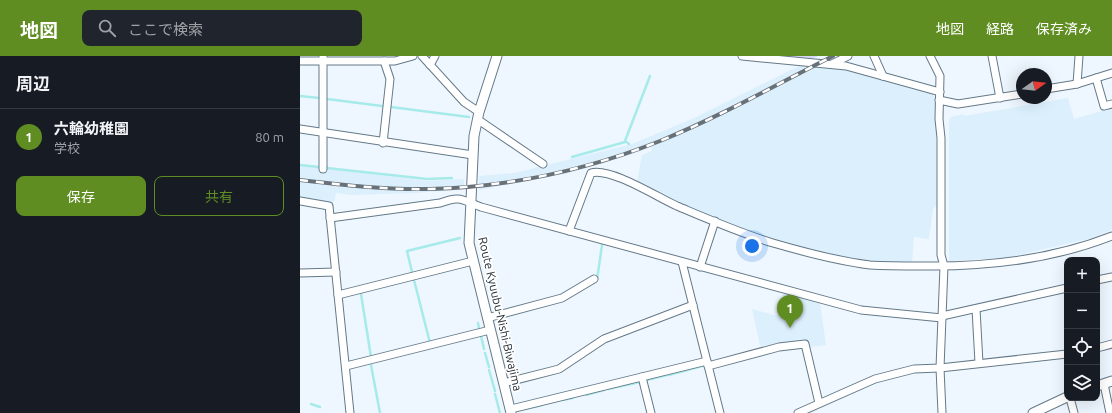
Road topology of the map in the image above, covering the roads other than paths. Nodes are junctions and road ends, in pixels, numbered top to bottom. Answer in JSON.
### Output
{"nodes":[{"id":1,"x":413,"y":56,"type":"edge"},
{"id":2,"x":422,"y":56,"type":"edge"},
{"id":3,"x":435,"y":56,"type":"edge"},
{"id":4,"x":497,"y":56,"type":"edge"},
{"id":5,"x":742,"y":56,"type":"edge"},
{"id":6,"x":848,"y":56,"type":"edge"},
{"id":7,"x":874,"y":56,"type":"edge"},
{"id":8,"x":930,"y":56,"type":"edge"},
{"id":9,"x":1001,"y":56,"type":"edge"},
{"id":10,"x":1079,"y":56,"type":"edge"},
{"id":11,"x":774,"y":58,"type":"edge"},
{"id":12,"x":993,"y":58,"type":"edge"},
{"id":13,"x":323,"y":59,"type":"edge"},
{"id":14,"x":300,"y":61,"type":"edge"},
{"id":15,"x":384,"y":61,"type":"junction"},
{"id":16,"x":832,"y":64,"type":"junction"},
{"id":17,"x":430,"y":65,"type":"junction"},
{"id":18,"x":1112,"y":73,"type":"edge"},
{"id":19,"x":883,"y":76,"type":"junction"},
{"id":20,"x":1097,"y":82,"type":"junction"},
{"id":21,"x":1077,"y":84,"type":"junction"},
{"id":22,"x":1052,"y":88,"type":"edge"},
{"id":23,"x":940,"y":92,"type":"junction"},
{"id":24,"x":1016,"y":95,"type":"edge"},
{"id":25,"x":1000,"y":98,"type":"junction"},
{"id":26,"x":939,"y":100,"type":"junction"},
{"id":27,"x":1112,"y":104,"type":"edge"},
{"id":28,"x":478,"y":116,"type":"junction"},
{"id":29,"x":300,"y":129,"type":"edge"},
{"id":30,"x":323,"y":133,"type":"junction"},
{"id":31,"x":383,"y":143,"type":"junction"},
{"id":32,"x":473,"y":156,"type":"junction"},
{"id":33,"x":543,"y":164,"type":"dead end"},
{"id":34,"x":323,"y":168,"type":"dead end"},
{"id":35,"x":300,"y":201,"type":"edge"},
{"id":36,"x":470,"y":203,"type":"junction"},
{"id":37,"x":330,"y":218,"type":"junction"},
{"id":38,"x":715,"y":221,"type":"junction"},
{"id":39,"x":569,"y":231,"type":"junction"},
{"id":40,"x":1112,"y":236,"type":"edge"},
{"id":41,"x":473,"y":261,"type":"junction"},
{"id":42,"x":682,"y":262,"type":"junction"},
{"id":43,"x":944,"y":266,"type":"junction"},
{"id":44,"x":700,"y":267,"type":"junction"},
{"id":45,"x":336,"y":272,"type":"junction"},
{"id":46,"x":300,"y":273,"type":"edge"},
{"id":47,"x":1112,"y":276,"type":"edge"},
{"id":48,"x":594,"y":279,"type":"dead end"},
{"id":49,"x":1100,"y":279,"type":"edge"},
{"id":50,"x":1064,"y":289,"type":"edge"},
{"id":51,"x":338,"y":295,"type":"junction"},
{"id":52,"x":693,"y":305,"type":"junction"},
{"id":53,"x":976,"y":309,"type":"junction"},
{"id":54,"x":942,"y":317,"type":"junction"},
{"id":55,"x":488,"y":318,"type":"junction"},
{"id":56,"x":490,"y":330,"type":"junction"},
{"id":57,"x":1112,"y":344,"type":"edge"},
{"id":58,"x":1100,"y":347,"type":"edge"},
{"id":59,"x":1064,"y":354,"type":"edge"},
{"id":60,"x":708,"y":363,"type":"junction"},
{"id":61,"x":978,"y":363,"type":"junction"},
{"id":62,"x":346,"y":366,"type":"junction"},
{"id":63,"x":940,"y":368,"type":"junction"},
{"id":64,"x":642,"y":377,"type":"junction"},
{"id":65,"x":504,"y":383,"type":"junction"},
{"id":66,"x":1104,"y":384,"type":"edge"},
{"id":67,"x":1064,"y":398,"type":"edge"},
{"id":68,"x":1071,"y":401,"type":"edge"},
{"id":69,"x":819,"y":403,"type":"junction"},
{"id":70,"x":511,"y":411,"type":"edge"},
{"id":71,"x":350,"y":413,"type":"edge"},
{"id":72,"x":651,"y":413,"type":"edge"},
{"id":73,"x":720,"y":413,"type":"edge"},
{"id":74,"x":798,"y":413,"type":"edge"},
{"id":75,"x":942,"y":413,"type":"edge"},
{"id":76,"x":1033,"y":413,"type":"edge"},
{"id":77,"x":1074,"y":413,"type":"edge"},
{"id":78,"x":1110,"y":413,"type":"edge"}],
"edges":[{"from":1,"to":15,"type":"street"},
{"from":2,"to":17,"type":"street"},
{"from":3,"to":17,"type":"street"},
{"from":4,"to":28,"type":"main road","name":"Route Kyuubu-Nishi-Biwajima"},
{"from":5,"to":11,"type":"street"},
{"from":6,"to":16,"type":"street"},
{"from":7,"to":19,"type":"street"},
{"from":8,"to":23,"type":"street"},
{"from":9,"to":12,"type":"street"},
{"from":10,"to":21,"type":"street"},
{"from":11,"to":16,"type":"street"},
{"from":12,"to":25,"type":"street"},
{"from":13,"to":14,"type":"street"},
{"from":13,"to":15,"type":"street"},
{"from":13,"to":30,"type":"street"},
{"from":15,"to":31,"type":"street"},
{"from":16,"to":19,"type":"street"},
{"from":17,"to":28,"type":"street"},
{"from":18,"to":20,"type":"street"},
{"from":19,"to":23,"type":"street"},
{"from":20,"to":21,"type":"street"},
{"from":20,"to":27,"type":"street"},
{"from":21,"to":22,"type":"street"},
{"from":23,"to":26,"type":"street"},
{"from":24,"to":25,"type":"street"},
{"from":25,"to":26,"type":"street"},
{"from":26,"to":43,"type":"street"},
{"from":28,"to":32,"type":"main road","name":"Route Kyuubu-Nishi-Biwajima"},
{"from":28,"to":33,"type":"street"},
{"from":29,"to":30,"type":"street"},
{"from":30,"to":31,"type":"street"},
{"from":30,"to":34,"type":"street"},
{"from":31,"to":32,"type":"street"},
{"from":32,"to":36,"type":"main road","name":"Route Kyuubu-Nishi-Biwajima"},
{"from":35,"to":37,"type":"street"},
{"from":36,"to":37,"type":"street"},
{"from":36,"to":39,"type":"street"},
{"from":36,"to":41,"type":"main road","name":"Route Kyuubu-Nishi-Biwajima"},
{"from":37,"to":45,"type":"street"},
{"from":38,"to":39,"type":"street"},
{"from":38,"to":43,"type":"street"},
{"from":38,"to":44,"type":"street"},
{"from":39,"to":42,"type":"street"},
{"from":40,"to":43,"type":"street"},
{"from":41,"to":51,"type":"street"},
{"from":41,"to":55,"type":"main road","name":"Route Kyuubu-Nishi-Biwajima"},
{"from":42,"to":44,"type":"street"},
{"from":42,"to":52,"type":"street"},
{"from":43,"to":54,"type":"street"},
{"from":44,"to":54,"type":"street"},
{"from":45,"to":46,"type":"street"},
{"from":45,"to":51,"type":"street"},
{"from":47,"to":49,"type":"street"},
{"from":48,"to":55,"type":"street"},
{"from":50,"to":53,"type":"street"},
{"from":51,"to":62,"type":"street"},
{"from":52,"to":60,"type":"street"},
{"from":52,"to":65,"type":"street"},
{"from":53,"to":54,"type":"street"},
{"from":53,"to":61,"type":"street"},
{"from":54,"to":63,"type":"street"},
{"from":55,"to":56,"type":"main road","name":"Route Kyuubu-Nishi-Biwajima"},
{"from":56,"to":62,"type":"street"},
{"from":56,"to":65,"type":"main road","name":"Route Kyuubu-Nishi-Biwajima"},
{"from":57,"to":58,"type":"street"},
{"from":59,"to":61,"type":"street"},
{"from":60,"to":64,"type":"street"},
{"from":60,"to":69,"type":"street"},
{"from":60,"to":73,"type":"street"},
{"from":61,"to":63,"type":"street"},
{"from":62,"to":71,"type":"street"},
{"from":63,"to":69,"type":"street"},
{"from":63,"to":75,"type":"street"},
{"from":64,"to":70,"type":"street"},
{"from":64,"to":72,"type":"street"},
{"from":65,"to":70,"type":"main road","name":"Route Kyuubu-Nishi-Biwajima"},
{"from":66,"to":78,"type":"street"},
{"from":67,"to":76,"type":"main road"},
{"from":68,"to":77,"type":"street"},
{"from":69,"to":74,"type":"street"}]}
